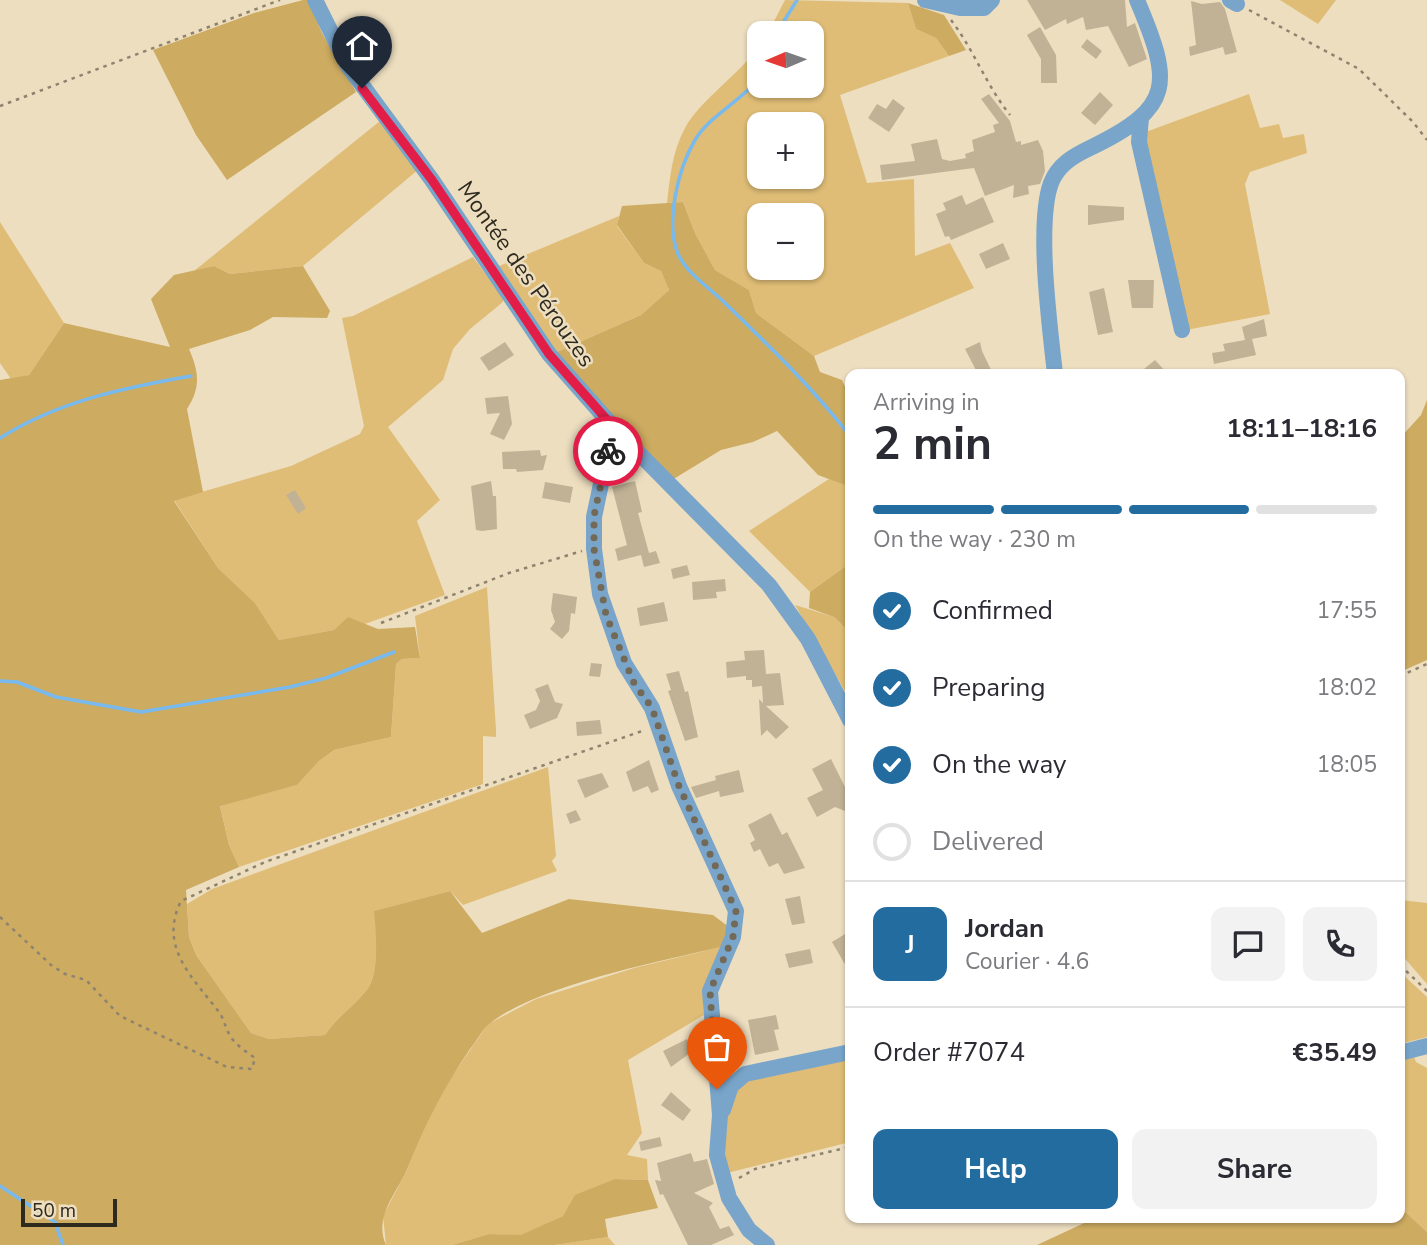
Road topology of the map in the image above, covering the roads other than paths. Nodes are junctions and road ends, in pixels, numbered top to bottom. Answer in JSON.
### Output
{"nodes":[{"id":1,"x":315,"y":0,"type":"edge"},
{"id":2,"x":992,"y":0,"type":"edge"},
{"id":3,"x":1138,"y":0,"type":"edge"},
{"id":4,"x":931,"y":2,"type":"edge"},
{"id":5,"x":1141,"y":117,"type":"junction"},
{"id":6,"x":1122,"y":132,"type":"junction"},
{"id":7,"x":1139,"y":142,"type":"junction"},
{"id":8,"x":1182,"y":330,"type":"dead end"},
{"id":9,"x":1055,"y":369,"type":"edge"},
{"id":10,"x":616,"y":430,"type":"junction"},
{"id":11,"x":845,"y":711,"type":"edge"},
{"id":12,"x":1427,"y":1046,"type":"edge"},
{"id":13,"x":1405,"y":1052,"type":"edge"},
{"id":14,"x":845,"y":1053,"type":"edge"},
{"id":15,"x":720,"y":1115,"type":"junction"},
{"id":16,"x":767,"y":1245,"type":"edge"}],
"edges":[{"from":1,"to":10,"type":"street","name":"Montée des Pérouzes"},
{"from":2,"to":4,"type":"street"},
{"from":3,"to":5,"type":"street"},
{"from":5,"to":6,"type":"street"},
{"from":5,"to":7,"type":"street"},
{"from":6,"to":7,"type":"street"},
{"from":6,"to":9,"type":"street"},
{"from":7,"to":8,"type":"street"},
{"from":10,"to":11,"type":"street","name":"Montée des Pérouzes"},
{"from":10,"to":15,"type":"street"},
{"from":12,"to":13,"type":"street"},
{"from":14,"to":15,"type":"street"},
{"from":15,"to":16,"type":"street"}]}
